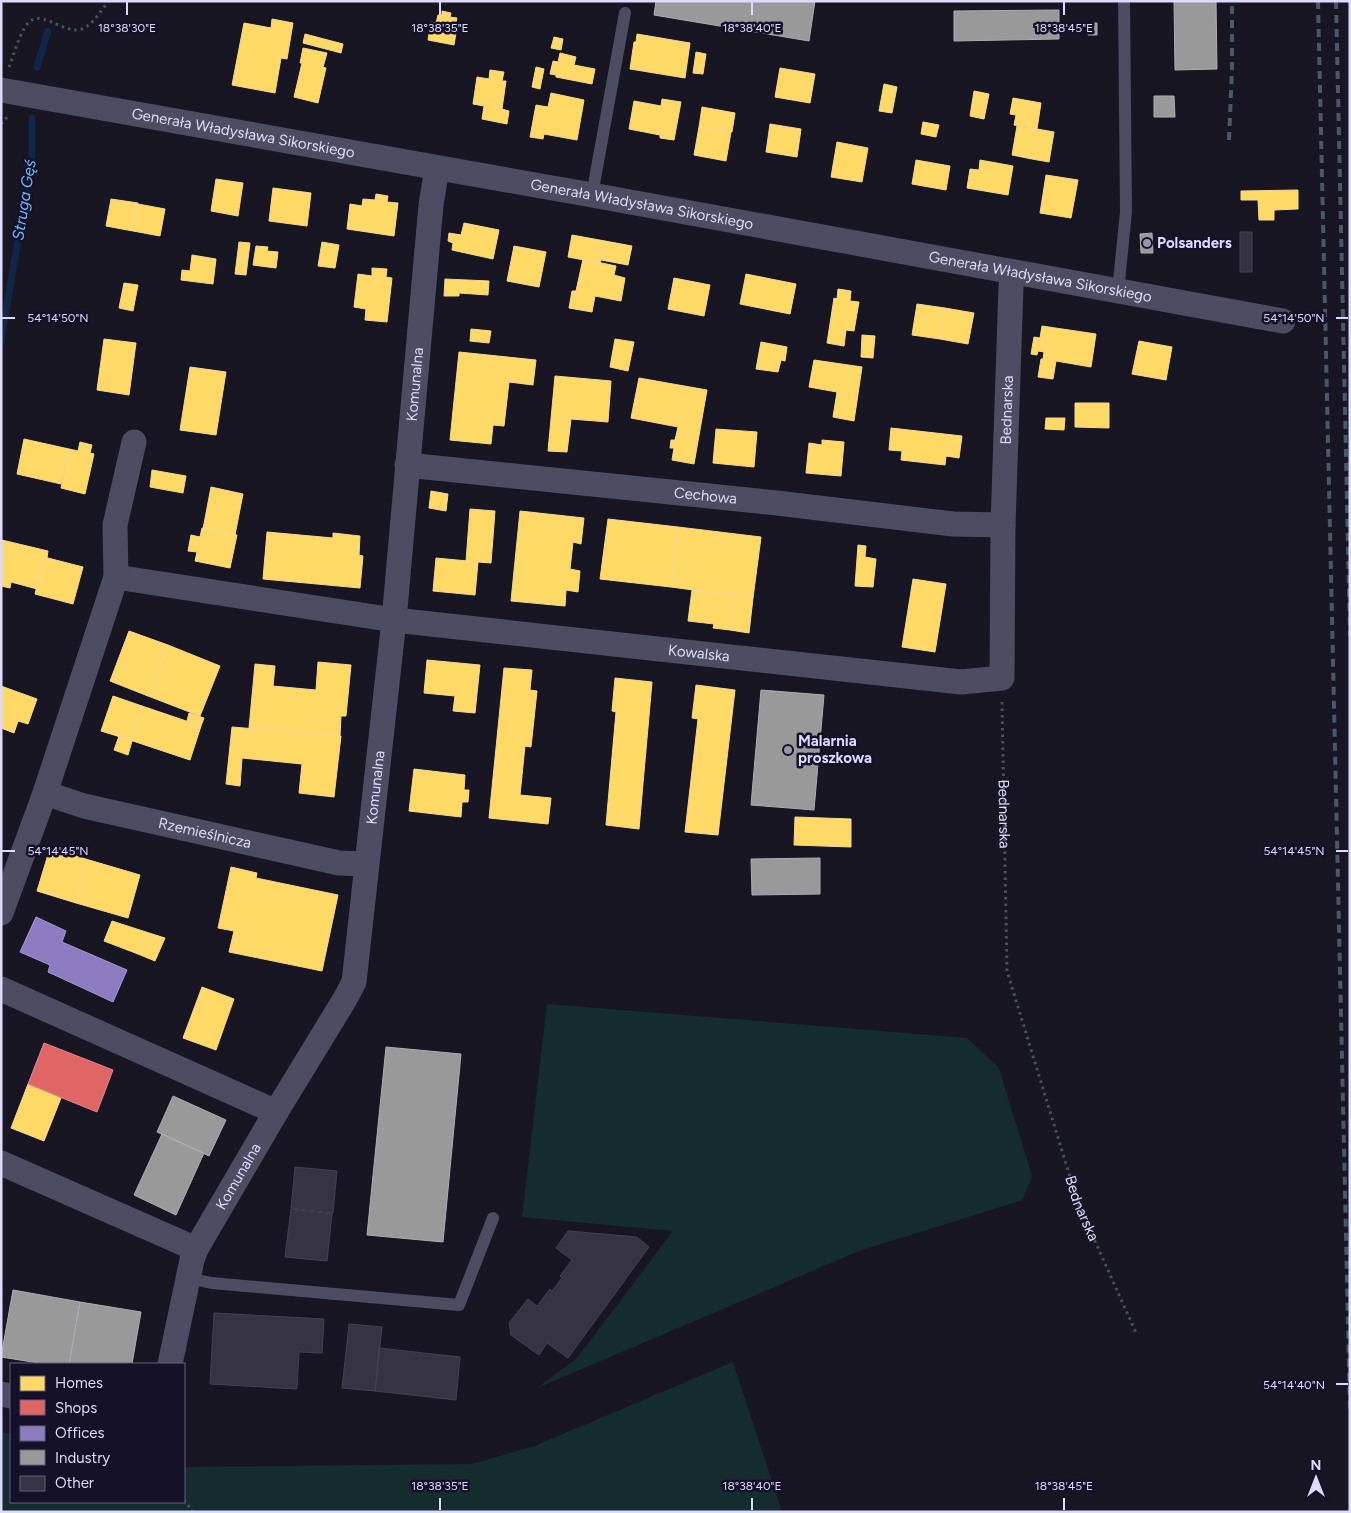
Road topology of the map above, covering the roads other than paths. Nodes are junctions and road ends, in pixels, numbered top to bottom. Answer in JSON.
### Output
{"nodes":[{"id":1,"x":1124,"y":1,"type":"edge"},
{"id":2,"x":625,"y":13,"type":"dead end"},
{"id":3,"x":5,"y":79,"type":"edge"},
{"id":4,"x":437,"y":168,"type":"junction"},
{"id":5,"x":592,"y":195,"type":"junction"},
{"id":6,"x":1014,"y":272,"type":"junction"},
{"id":7,"x":1118,"y":291,"type":"junction"},
{"id":8,"x":1283,"y":321,"type":"dead end"},
{"id":9,"x":134,"y":442,"type":"dead end"},
{"id":10,"x":407,"y":465,"type":"junction"},
{"id":11,"x":1003,"y":525,"type":"junction"},
{"id":12,"x":116,"y":577,"type":"junction"},
{"id":13,"x":394,"y":620,"type":"junction"},
{"id":14,"x":1002,"y":678,"type":"joint"},
{"id":15,"x":45,"y":793,"type":"junction"},
{"id":16,"x":366,"y":864,"type":"junction"},
{"id":17,"x":1,"y":913,"type":"edge"},
{"id":18,"x":1,"y":989,"type":"edge"},
{"id":19,"x":276,"y":1112,"type":"junction"},
{"id":20,"x":1,"y":1163,"type":"edge"},
{"id":21,"x":493,"y":1218,"type":"dead end"},
{"id":22,"x":196,"y":1249,"type":"junction"},
{"id":23,"x":188,"y":1278,"type":"junction"},
{"id":24,"x":170,"y":1363,"type":"edge"}],
"edges":[{"from":1,"to":7,"type":"lane"},
{"from":2,"to":5,"type":"lane"},
{"from":3,"to":4,"type":"street","name":"Generała Władysława Sikorskiego"},
{"from":4,"to":5,"type":"street","name":"Generała Władysława Sikorskiego"},
{"from":4,"to":10,"type":"street","name":"Komunalna"},
{"from":5,"to":6,"type":"street","name":"Generała Władysława Sikorskiego"},
{"from":6,"to":7,"type":"street","name":"Generała Władysława Sikorskiego"},
{"from":6,"to":11,"type":"street","name":"Bednarska"},
{"from":7,"to":8,"type":"street","name":"Generała Władysława Sikorskiego"},
{"from":9,"to":12,"type":"street"},
{"from":10,"to":11,"type":"street","name":"Cechowa"},
{"from":10,"to":13,"type":"street","name":"Komunalna"},
{"from":11,"to":14,"type":"street","name":"Bednarska"},
{"from":12,"to":13,"type":"street"},
{"from":12,"to":15,"type":"street"},
{"from":13,"to":14,"type":"street","name":"Kowalska"},
{"from":13,"to":16,"type":"street","name":"Komunalna"},
{"from":15,"to":16,"type":"street","name":"Rzemieślnicza"},
{"from":15,"to":17,"type":"street"},
{"from":16,"to":19,"type":"street","name":"Komunalna"},
{"from":18,"to":19,"type":"street"},
{"from":19,"to":22,"type":"street","name":"Komunalna"},
{"from":20,"to":22,"type":"street"},
{"from":21,"to":23,"type":"lane"},
{"from":22,"to":23,"type":"street","name":"Komunalna"},
{"from":23,"to":24,"type":"street","name":"Komunalna"}]}
